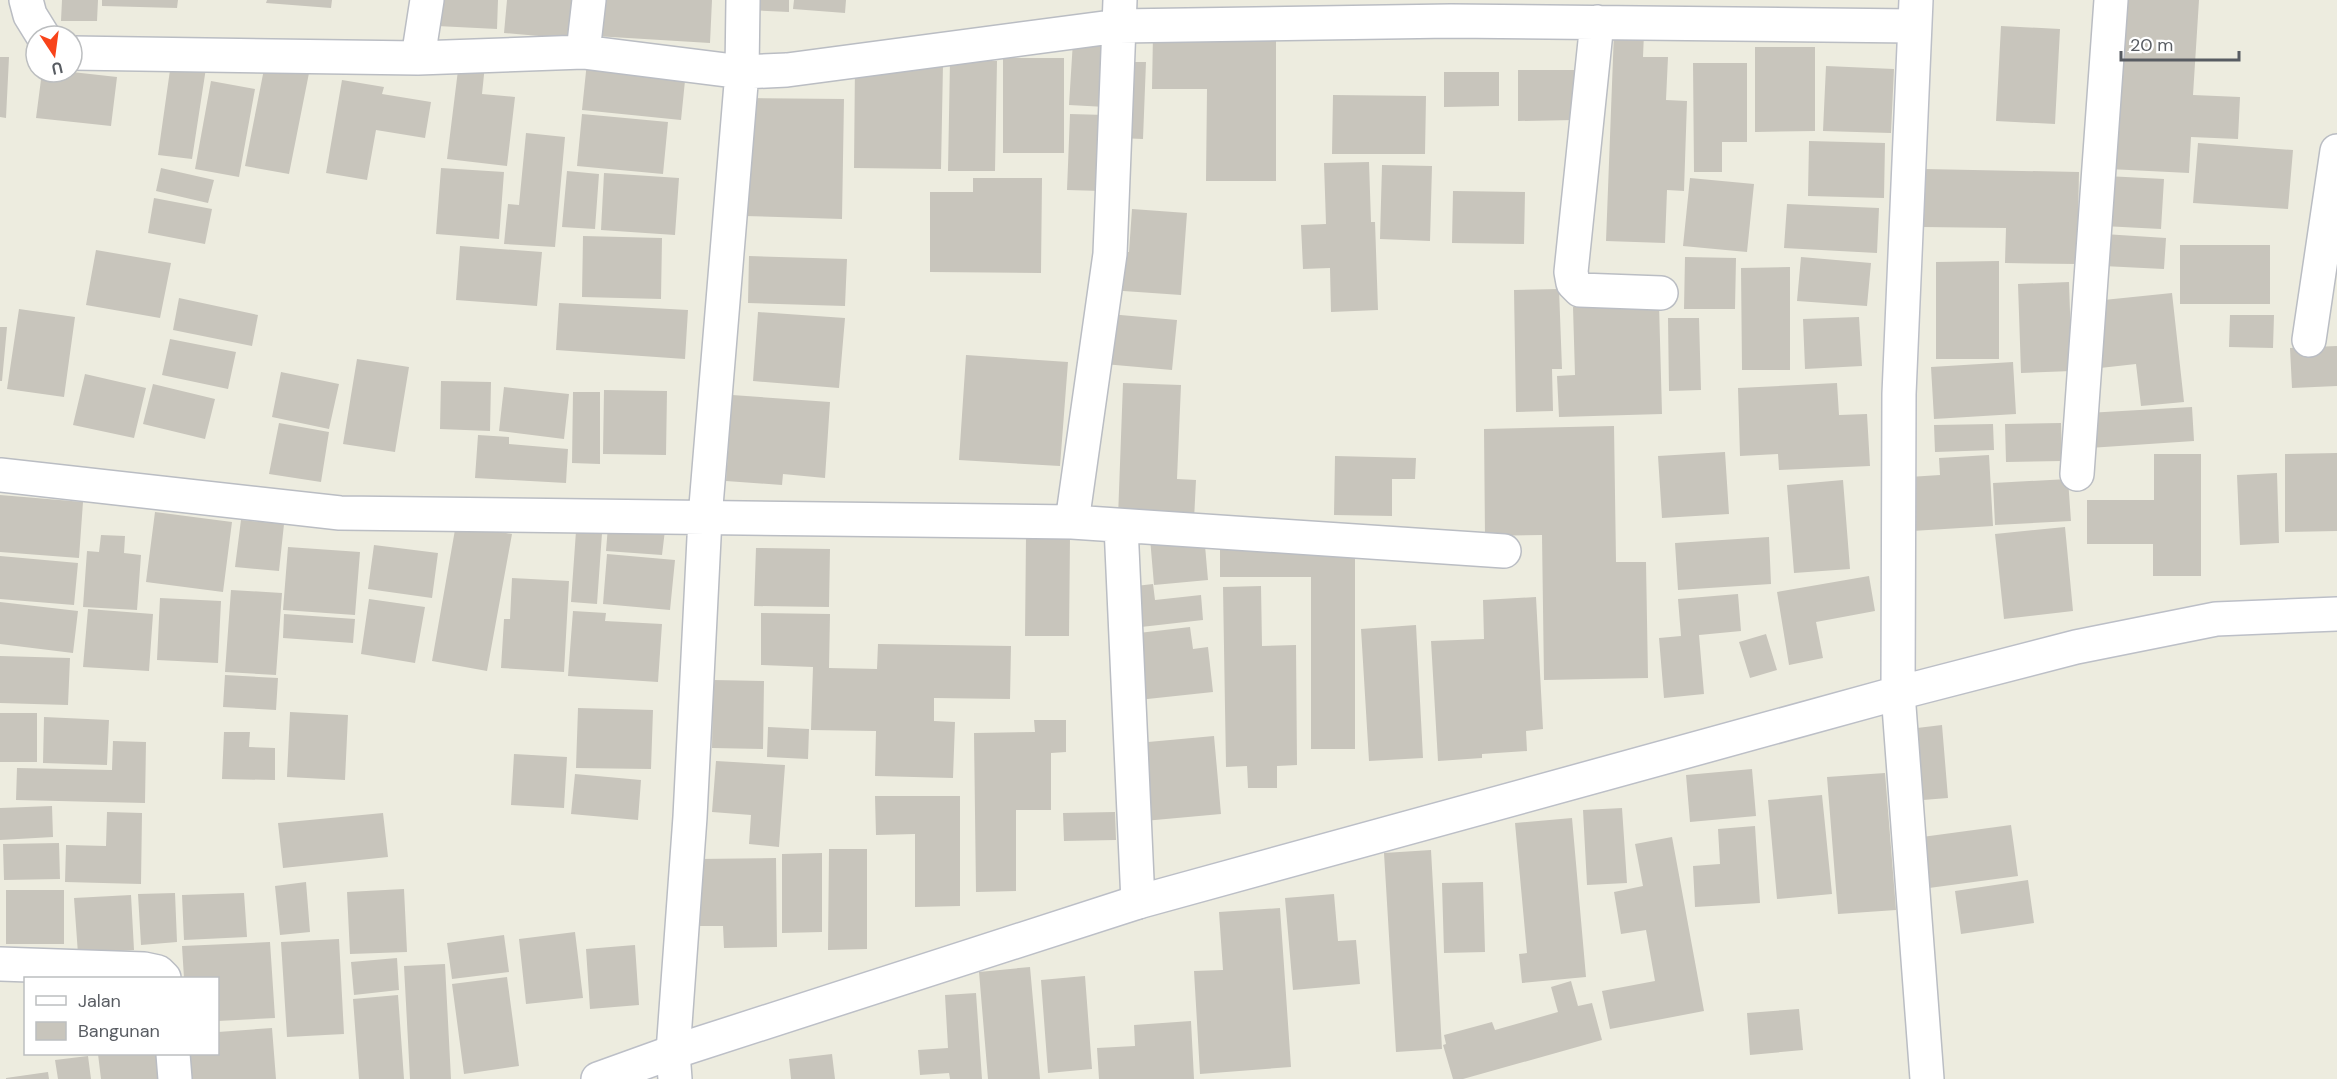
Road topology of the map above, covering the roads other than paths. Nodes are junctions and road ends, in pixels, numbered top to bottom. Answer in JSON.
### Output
{"nodes":[{"id":1,"x":26,"y":0,"type":"edge"},
{"id":2,"x":427,"y":0,"type":"edge"},
{"id":3,"x":589,"y":0,"type":"edge"},
{"id":4,"x":743,"y":0,"type":"edge"},
{"id":5,"x":2111,"y":0,"type":"edge"},
{"id":6,"x":1451,"y":10,"type":"edge"},
{"id":7,"x":1120,"y":13,"type":"edge"},
{"id":8,"x":1915,"y":13,"type":"edge"},
{"id":9,"x":1597,"y":22,"type":"junction"},
{"id":10,"x":36,"y":24,"type":"edge"},
{"id":11,"x":583,"y":52,"type":"junction"},
{"id":12,"x":84,"y":53,"type":"edge"},
{"id":13,"x":418,"y":58,"type":"junction"},
{"id":14,"x":742,"y":72,"type":"junction"},
{"id":15,"x":2337,"y":151,"type":"edge"},
{"id":16,"x":1661,"y":292,"type":"dead end"},
{"id":17,"x":2309,"y":340,"type":"dead end"},
{"id":18,"x":2077,"y":474,"type":"dead end"},
{"id":19,"x":0,"y":475,"type":"edge"},
{"id":20,"x":705,"y":518,"type":"junction"},
{"id":21,"x":1072,"y":522,"type":"junction"},
{"id":22,"x":1121,"y":526,"type":"junction"},
{"id":23,"x":1504,"y":551,"type":"dead end"},
{"id":24,"x":2337,"y":614,"type":"edge"},
{"id":25,"x":1898,"y":693,"type":"junction"},
{"id":26,"x":1138,"y":902,"type":"junction"},
{"id":27,"x":0,"y":964,"type":"edge"},
{"id":28,"x":163,"y":977,"type":"edge"},
{"id":29,"x":173,"y":1055,"type":"edge"},
{"id":30,"x":674,"y":1065,"type":"edge"},
{"id":31,"x":175,"y":1079,"type":"edge"},
{"id":32,"x":598,"y":1079,"type":"edge"},
{"id":33,"x":1927,"y":1079,"type":"edge"}],
"edges":[{"from":1,"to":10,"type":"street"},
{"from":2,"to":13,"type":"street"},
{"from":3,"to":11,"type":"street"},
{"from":4,"to":14,"type":"street"},
{"from":5,"to":18,"type":"street"},
{"from":6,"to":7,"type":"street"},
{"from":6,"to":9,"type":"street"},
{"from":7,"to":14,"type":"street"},
{"from":7,"to":21,"type":"street"},
{"from":8,"to":9,"type":"street"},
{"from":8,"to":25,"type":"street"},
{"from":9,"to":16,"type":"street"},
{"from":11,"to":13,"type":"street"},
{"from":11,"to":14,"type":"street"},
{"from":12,"to":13,"type":"street"},
{"from":14,"to":20,"type":"street"},
{"from":15,"to":17,"type":"street"},
{"from":19,"to":20,"type":"street"},
{"from":20,"to":21,"type":"street"},
{"from":20,"to":30,"type":"street"},
{"from":21,"to":22,"type":"street"},
{"from":22,"to":23,"type":"street"},
{"from":22,"to":26,"type":"street"},
{"from":24,"to":25,"type":"street"},
{"from":25,"to":26,"type":"street"},
{"from":25,"to":33,"type":"street"},
{"from":26,"to":30,"type":"street"},
{"from":27,"to":28,"type":"street"},
{"from":29,"to":31,"type":"street"},
{"from":30,"to":32,"type":"street"}]}
